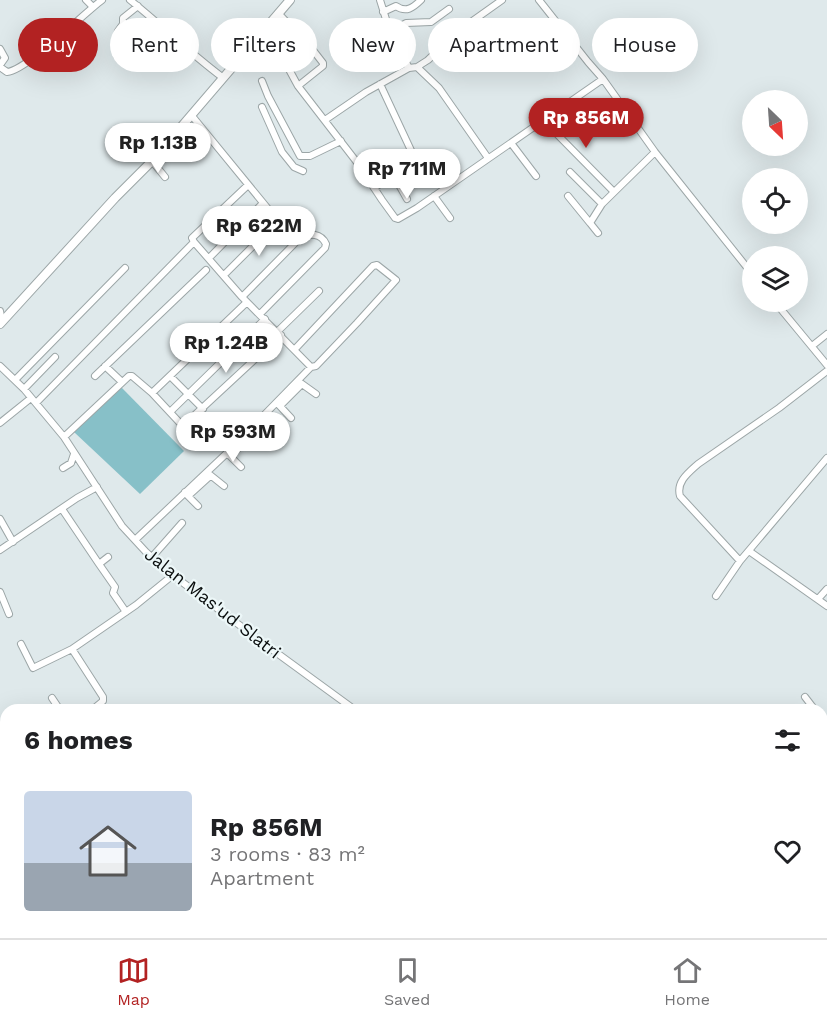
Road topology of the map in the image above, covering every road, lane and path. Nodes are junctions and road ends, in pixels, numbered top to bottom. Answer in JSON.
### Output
{"nodes":[{"id":1,"x":86,"y":0,"type":"edge"},
{"id":2,"x":102,"y":0,"type":"edge"},
{"id":3,"x":130,"y":0,"type":"edge"},
{"id":4,"x":290,"y":0,"type":"edge"},
{"id":5,"x":380,"y":0,"type":"edge"},
{"id":6,"x":421,"y":0,"type":"edge"},
{"id":7,"x":502,"y":0,"type":"edge"},
{"id":8,"x":539,"y":0,"type":"edge"},
{"id":9,"x":138,"y":6,"type":"junction"},
{"id":10,"x":93,"y":7,"type":"junction"},
{"id":11,"x":449,"y":9,"type":"dead end"},
{"id":12,"x":383,"y":12,"type":"junction"},
{"id":13,"x":278,"y":13,"type":"junction"},
{"id":14,"x":81,"y":18,"type":"edge"},
{"id":15,"x":123,"y":18,"type":"edge"},
{"id":16,"x":153,"y":18,"type":"edge"},
{"id":17,"x":274,"y":18,"type":"edge"},
{"id":18,"x":385,"y":18,"type":"edge"},
{"id":19,"x":416,"y":21,"type":"edge"},
{"id":20,"x":0,"y":49,"type":"edge"},
{"id":21,"x":199,"y":59,"type":"edge"},
{"id":22,"x":0,"y":66,"type":"edge"},
{"id":23,"x":417,"y":66,"type":"joint"},
{"id":24,"x":18,"y":68,"type":"edge"},
{"id":25,"x":226,"y":72,"type":"edge"},
{"id":26,"x":290,"y":72,"type":"edge"},
{"id":27,"x":402,"y":72,"type":"edge"},
{"id":28,"x":222,"y":77,"type":"junction"},
{"id":29,"x":603,"y":79,"type":"junction"},
{"id":30,"x":262,"y":81,"type":"dead end"},
{"id":31,"x":380,"y":84,"type":"junction"},
{"id":32,"x":298,"y":86,"type":"junction"},
{"id":33,"x":262,"y":107,"type":"dead end"},
{"id":34,"x":192,"y":116,"type":"junction"},
{"id":35,"x":325,"y":120,"type":"junction"},
{"id":36,"x":543,"y":120,"type":"junction"},
{"id":37,"x":341,"y":141,"type":"junction"},
{"id":38,"x":512,"y":143,"type":"junction"},
{"id":39,"x":655,"y":152,"type":"junction"},
{"id":40,"x":300,"y":156,"type":"junction"},
{"id":41,"x":488,"y":158,"type":"junction"},
{"id":42,"x":152,"y":161,"type":"junction"},
{"id":43,"x":291,"y":163,"type":"junction"},
{"id":44,"x":303,"y":171,"type":"dead end"},
{"id":45,"x":570,"y":172,"type":"dead end"},
{"id":46,"x":394,"y":176,"type":"junction"},
{"id":47,"x":536,"y":176,"type":"dead end"},
{"id":48,"x":165,"y":177,"type":"dead end"},
{"id":49,"x":248,"y":185,"type":"junction"},
{"id":50,"x":374,"y":188,"type":"junction"},
{"id":51,"x":614,"y":192,"type":"junction"},
{"id":52,"x":434,"y":196,"type":"junction"},
{"id":53,"x":568,"y":196,"type":"dead end"},
{"id":54,"x":408,"y":199,"type":"dead end"},
{"id":55,"x":263,"y":203,"type":"junction"},
{"id":56,"x":602,"y":204,"type":"junction"},
{"id":57,"x":450,"y":218,"type":"dead end"},
{"id":58,"x":278,"y":221,"type":"junction"},
{"id":59,"x":590,"y":223,"type":"junction"},
{"id":60,"x":598,"y":232,"type":"dead end"},
{"id":61,"x":298,"y":241,"type":"junction"},
{"id":62,"x":194,"y":242,"type":"junction"},
{"id":63,"x":209,"y":258,"type":"junction"},
{"id":64,"x":742,"y":261,"type":"edge"},
{"id":65,"x":125,"y":268,"type":"dead end"},
{"id":66,"x":206,"y":270,"type":"dead end"},
{"id":67,"x":224,"y":275,"type":"junction"},
{"id":68,"x":319,"y":291,"type":"dead end"},
{"id":69,"x":244,"y":300,"type":"junction"},
{"id":70,"x":0,"y":311,"type":"edge"},
{"id":71,"x":783,"y":312,"type":"edge"},
{"id":72,"x":260,"y":314,"type":"junction"},
{"id":73,"x":265,"y":320,"type":"junction"},
{"id":74,"x":1,"y":323,"type":"edge"},
{"id":75,"x":280,"y":333,"type":"junction"},
{"id":76,"x":827,"y":334,"type":"edge"},
{"id":77,"x":812,"y":346,"type":"junction"},
{"id":78,"x":295,"y":348,"type":"junction"},
{"id":79,"x":55,"y":357,"type":"dead end"},
{"id":80,"x":827,"y":365,"type":"edge"},
{"id":81,"x":0,"y":366,"type":"edge"},
{"id":82,"x":105,"y":366,"type":"junction"},
{"id":83,"x":311,"y":367,"type":"junction"},
{"id":84,"x":827,"y":371,"type":"edge"},
{"id":85,"x":95,"y":376,"type":"dead end"},
{"id":86,"x":170,"y":376,"type":"junction"},
{"id":87,"x":15,"y":380,"type":"junction"},
{"id":88,"x":122,"y":382,"type":"junction"},
{"id":89,"x":300,"y":383,"type":"junction"},
{"id":90,"x":24,"y":389,"type":"junction"},
{"id":91,"x":152,"y":393,"type":"junction"},
{"id":92,"x":188,"y":394,"type":"junction"},
{"id":93,"x":316,"y":394,"type":"dead end"},
{"id":94,"x":34,"y":400,"type":"junction"},
{"id":95,"x":278,"y":404,"type":"junction"},
{"id":96,"x":203,"y":409,"type":"junction"},
{"id":97,"x":170,"y":412,"type":"junction"},
{"id":98,"x":291,"y":418,"type":"dead end"},
{"id":99,"x":0,"y":423,"type":"edge"},
{"id":100,"x":260,"y":424,"type":"junction"},
{"id":101,"x":235,"y":432,"type":"dead end"},
{"id":102,"x":271,"y":434,"type":"dead end"},
{"id":103,"x":64,"y":437,"type":"junction"},
{"id":104,"x":241,"y":438,"type":"junction"},
{"id":105,"x":74,"y":454,"type":"junction"},
{"id":106,"x":228,"y":454,"type":"junction"},
{"id":107,"x":827,"y":458,"type":"edge"},
{"id":108,"x":240,"y":467,"type":"dead end"},
{"id":109,"x":63,"y":468,"type":"dead end"},
{"id":110,"x":208,"y":474,"type":"junction"},
{"id":111,"x":224,"y":486,"type":"dead end"},
{"id":112,"x":97,"y":488,"type":"junction"},
{"id":113,"x":187,"y":494,"type":"junction"},
{"id":114,"x":198,"y":506,"type":"dead end"},
{"id":115,"x":62,"y":509,"type":"junction"},
{"id":116,"x":0,"y":519,"type":"edge"},
{"id":117,"x":182,"y":523,"type":"dead end"},
{"id":118,"x":135,"y":540,"type":"junction"},
{"id":119,"x":14,"y":542,"type":"junction"},
{"id":120,"x":0,"y":550,"type":"edge"},
{"id":121,"x":749,"y":551,"type":"junction"},
{"id":122,"x":108,"y":557,"type":"dead end"},
{"id":123,"x":152,"y":557,"type":"junction"},
{"id":124,"x":740,"y":561,"type":"junction"},
{"id":125,"x":99,"y":564,"type":"junction"},
{"id":126,"x":173,"y":575,"type":"junction"},
{"id":127,"x":827,"y":590,"type":"edge"},
{"id":128,"x":0,"y":592,"type":"edge"},
{"id":129,"x":716,"y":596,"type":"dead end"},
{"id":130,"x":818,"y":599,"type":"junction"},
{"id":131,"x":827,"y":606,"type":"edge"},
{"id":132,"x":126,"y":612,"type":"junction"},
{"id":133,"x":9,"y":614,"type":"dead end"},
{"id":134,"x":21,"y":644,"type":"dead end"},
{"id":135,"x":72,"y":648,"type":"junction"},
{"id":136,"x":805,"y":697,"type":"dead end"},
{"id":137,"x":52,"y":698,"type":"dead end"},
{"id":138,"x":56,"y":704,"type":"edge"},
{"id":139,"x":99,"y":704,"type":"edge"},
{"id":140,"x":347,"y":704,"type":"edge"},
{"id":141,"x":810,"y":704,"type":"edge"}],
"edges":[{"from":1,"to":10,"type":"street"},
{"from":2,"to":10,"type":"street"},
{"from":3,"to":9,"type":"street"},
{"from":4,"to":13,"type":"street"},
{"from":5,"to":12,"type":"street"},
{"from":6,"to":12,"type":"street"},
{"from":7,"to":23,"type":"street"},
{"from":8,"to":29,"type":"street"},
{"from":9,"to":15,"type":"street"},
{"from":9,"to":16,"type":"street"},
{"from":10,"to":14,"type":"street"},
{"from":11,"to":19,"type":"street"},
{"from":12,"to":18,"type":"street"},
{"from":13,"to":17,"type":"street"},
{"from":13,"to":32,"type":"street"},
{"from":20,"to":22,"type":"street"},
{"from":21,"to":28,"type":"street"},
{"from":22,"to":24,"type":"street"},
{"from":23,"to":41,"type":"street"},
{"from":25,"to":28,"type":"street"},
{"from":26,"to":32,"type":"street"},
{"from":27,"to":31,"type":"street"},
{"from":28,"to":34,"type":"street"},
{"from":29,"to":36,"type":"street"},
{"from":29,"to":39,"type":"street"},
{"from":30,"to":40,"type":"street"},
{"from":31,"to":35,"type":"street"},
{"from":31,"to":46,"type":"street"},
{"from":32,"to":35,"type":"street"},
{"from":33,"to":43,"type":"street"},
{"from":34,"to":42,"type":"street"},
{"from":34,"to":49,"type":"street"},
{"from":35,"to":37,"type":"street"},
{"from":36,"to":38,"type":"street"},
{"from":36,"to":51,"type":"street"},
{"from":37,"to":40,"type":"street"},
{"from":37,"to":50,"type":"street"},
{"from":38,"to":41,"type":"street"},
{"from":38,"to":47,"type":"street"},
{"from":39,"to":51,"type":"street"},
{"from":39,"to":64,"type":"street"},
{"from":40,"to":43,"type":"street"},
{"from":41,"to":52,"type":"street"},
{"from":42,"to":48,"type":"street"},
{"from":42,"to":74,"type":"street"},
{"from":43,"to":44,"type":"street"},
{"from":45,"to":56,"type":"street"},
{"from":46,"to":50,"type":"street"},
{"from":46,"to":54,"type":"street"},
{"from":49,"to":55,"type":"street"},
{"from":49,"to":62,"type":"street"},
{"from":50,"to":52,"type":"street"},
{"from":51,"to":56,"type":"street"},
{"from":52,"to":57,"type":"street"},
{"from":53,"to":59,"type":"street"},
{"from":55,"to":58,"type":"street"},
{"from":55,"to":63,"type":"street"},
{"from":56,"to":59,"type":"street"},
{"from":58,"to":61,"type":"street"},
{"from":58,"to":67,"type":"street"},
{"from":59,"to":60,"type":"street"},
{"from":61,"to":69,"type":"street"},
{"from":61,"to":72,"type":"street"},
{"from":62,"to":63,"type":"street"},
{"from":62,"to":94,"type":"street"},
{"from":63,"to":67,"type":"street"},
{"from":65,"to":87,"type":"street"},
{"from":66,"to":82,"type":"street"},
{"from":67,"to":69,"type":"street"},
{"from":68,"to":75,"type":"street"},
{"from":69,"to":72,"type":"street"},
{"from":69,"to":86,"type":"street"},
{"from":70,"to":74,"type":"street"},
{"from":71,"to":77,"type":"street"},
{"from":72,"to":73,"type":"street"},
{"from":73,"to":75,"type":"street"},
{"from":73,"to":92,"type":"street"},
{"from":75,"to":78,"type":"street"},
{"from":75,"to":96,"type":"street"},
{"from":76,"to":77,"type":"street"},
{"from":77,"to":80,"type":"street"},
{"from":78,"to":83,"type":"street"},
{"from":78,"to":83,"type":"street"},
{"from":79,"to":90,"type":"street"},
{"from":81,"to":87,"type":"street","name":"Jalan Mas'ud Slatri"},
{"from":82,"to":85,"type":"street"},
{"from":82,"to":88,"type":"street"},
{"from":83,"to":89,"type":"street"},
{"from":84,"to":124,"type":"street"},
{"from":86,"to":91,"type":"street"},
{"from":86,"to":92,"type":"street"},
{"from":87,"to":90,"type":"street","name":"Jalan Mas'ud Slatri"},
{"from":88,"to":91,"type":"street"},
{"from":88,"to":103,"type":"street"},
{"from":89,"to":93,"type":"street"},
{"from":89,"to":95,"type":"street"},
{"from":90,"to":94,"type":"street","name":"Jalan Mas'ud Slatri"},
{"from":91,"to":97,"type":"street"},
{"from":92,"to":96,"type":"street"},
{"from":92,"to":97,"type":"street"},
{"from":94,"to":99,"type":"street"},
{"from":94,"to":103,"type":"street","name":"Jalan Mas'ud Slatri"},
{"from":95,"to":98,"type":"street"},
{"from":95,"to":100,"type":"street"},
{"from":96,"to":97,"type":"street"},
{"from":100,"to":102,"type":"street"},
{"from":100,"to":104,"type":"street"},
{"from":100,"to":106,"type":"street"},
{"from":101,"to":104,"type":"street"},
{"from":103,"to":105,"type":"street","name":"Jalan Mas'ud Slatri"},
{"from":104,"to":106,"type":"street"},
{"from":105,"to":109,"type":"street"},
{"from":105,"to":112,"type":"street","name":"Jalan Mas'ud Slatri"},
{"from":106,"to":108,"type":"street"},
{"from":106,"to":110,"type":"street"},
{"from":107,"to":121,"type":"street"},
{"from":110,"to":111,"type":"street"},
{"from":110,"to":113,"type":"street"},
{"from":112,"to":115,"type":"street"},
{"from":112,"to":118,"type":"street","name":"Jalan Mas'ud Slatri"},
{"from":113,"to":114,"type":"street"},
{"from":113,"to":118,"type":"street"},
{"from":115,"to":119,"type":"street"},
{"from":115,"to":125,"type":"street"},
{"from":116,"to":119,"type":"street"},
{"from":117,"to":123,"type":"street"},
{"from":118,"to":123,"type":"street","name":"Jalan Mas'ud Slatri"},
{"from":119,"to":120,"type":"street"},
{"from":121,"to":124,"type":"street"},
{"from":121,"to":130,"type":"street"},
{"from":122,"to":125,"type":"street"},
{"from":123,"to":126,"type":"street","name":"Jalan Mas'ud Slatri"},
{"from":124,"to":129,"type":"street"},
{"from":125,"to":132,"type":"street"},
{"from":126,"to":132,"type":"street"},
{"from":126,"to":140,"type":"street","name":"Jalan Mas'ud Slatri"},
{"from":127,"to":130,"type":"street"},
{"from":128,"to":133,"type":"street"},
{"from":130,"to":131,"type":"street"},
{"from":132,"to":135,"type":"street"},
{"from":134,"to":135,"type":"street"},
{"from":135,"to":139,"type":"street"},
{"from":136,"to":141,"type":"street"},
{"from":137,"to":138,"type":"street"}]}
